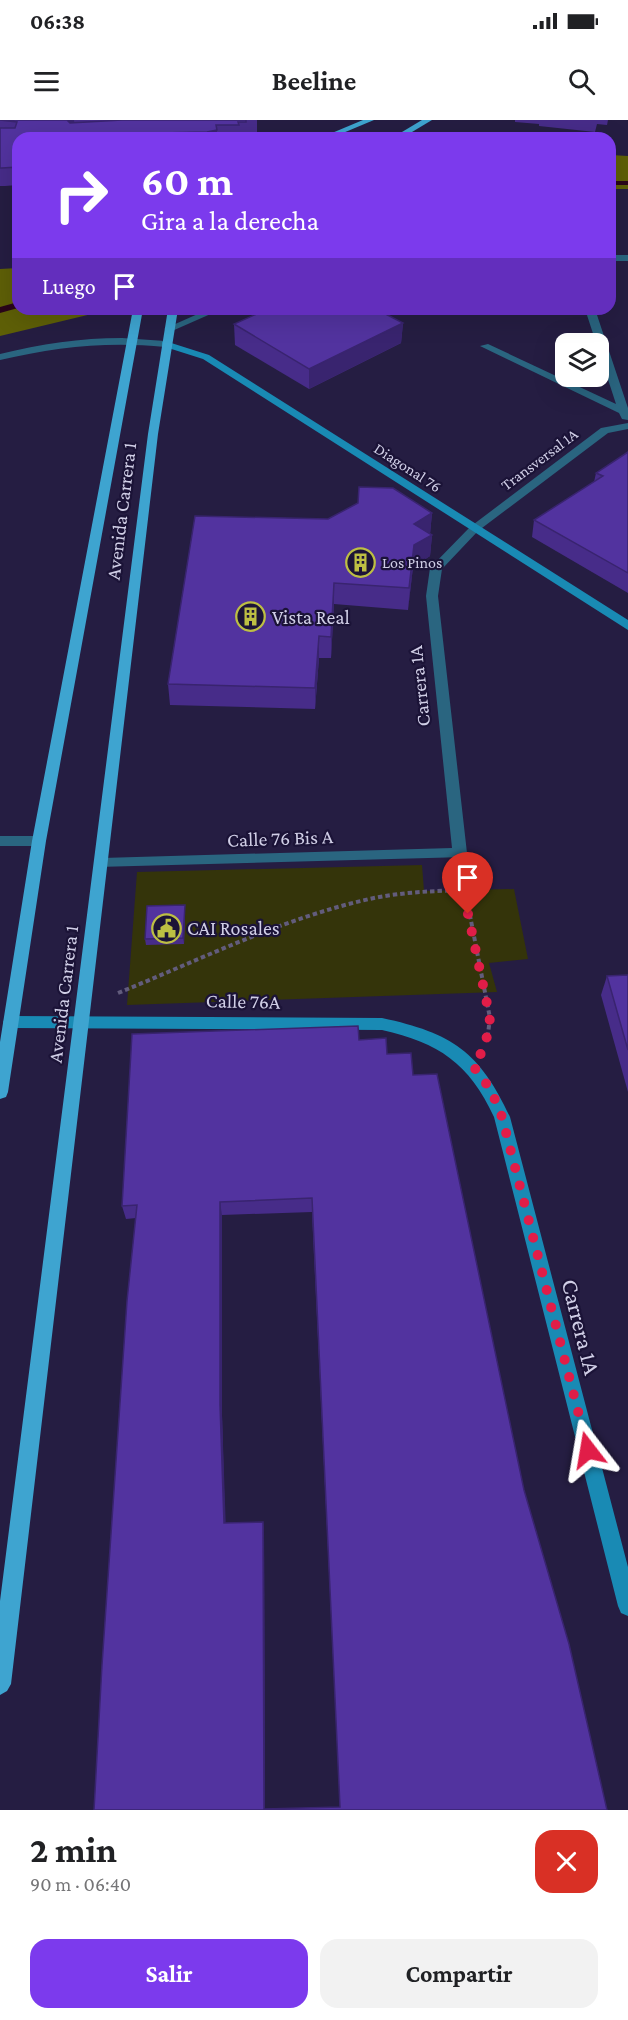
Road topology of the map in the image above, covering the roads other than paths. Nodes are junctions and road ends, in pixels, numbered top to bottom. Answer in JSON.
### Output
{"nodes":[{"id":1,"x":370,"y":120,"type":"edge"},
{"id":2,"x":428,"y":120,"type":"edge"},
{"id":3,"x":339,"y":132,"type":"edge"},
{"id":4,"x":407,"y":132,"type":"edge"},
{"id":5,"x":137,"y":315,"type":"edge"},
{"id":6,"x":172,"y":315,"type":"edge"},
{"id":7,"x":203,"y":315,"type":"edge"},
{"id":8,"x":592,"y":315,"type":"edge"},
{"id":9,"x":169,"y":329,"type":"junction"},
{"id":10,"x":131,"y":339,"type":"junction"},
{"id":11,"x":165,"y":344,"type":"junction"},
{"id":12,"x":485,"y":346,"type":"dead end"},
{"id":13,"x":0,"y":357,"type":"edge"},
{"id":14,"x":624,"y":411,"type":"junction"},
{"id":15,"x":628,"y":425,"type":"edge"},
{"id":16,"x":474,"y":529,"type":"junction"},
{"id":17,"x":628,"y":626,"type":"edge"},
{"id":18,"x":0,"y":841,"type":"edge"},
{"id":19,"x":39,"y":841,"type":"junction"},
{"id":20,"x":460,"y":853,"type":"joint"},
{"id":21,"x":102,"y":863,"type":"junction"},
{"id":22,"x":83,"y":1020,"type":"junction"},
{"id":23,"x":6,"y":1022,"type":"edge"},
{"id":24,"x":473,"y":1066,"type":"joint"},
{"id":25,"x":0,"y":1092,"type":"edge"},
{"id":26,"x":628,"y":1606,"type":"edge"},
{"id":27,"x":0,"y":1684,"type":"edge"}],
"edges":[{"from":1,"to":3,"type":"main road"},
{"from":2,"to":4,"type":"main road"},
{"from":5,"to":10,"type":"main road","name":"Avenida Carrera 1"},
{"from":6,"to":9,"type":"main road","name":"Avenida Carrera 1"},
{"from":7,"to":9,"type":"street"},
{"from":8,"to":14,"type":"street"},
{"from":9,"to":11,"type":"main road","name":"Avenida Carrera 1"},
{"from":10,"to":11,"type":"street"},
{"from":10,"to":13,"type":"street"},
{"from":10,"to":19,"type":"main road","name":"Avenida Carrera 1"},
{"from":11,"to":16,"type":"street","name":"Diagonal 76"},
{"from":11,"to":21,"type":"main road","name":"Avenida Carrera 1"},
{"from":12,"to":14,"type":"street"},
{"from":14,"to":15,"type":"street"},
{"from":15,"to":16,"type":"street","name":"Transversal 1A"},
{"from":16,"to":17,"type":"street","name":"Diagonal 76"},
{"from":16,"to":20,"type":"street","name":"Carrera 1A"},
{"from":18,"to":19,"type":"street"},
{"from":19,"to":23,"type":"main road","name":"Avenida Carrera 1"},
{"from":20,"to":21,"type":"street","name":"Calle 76 Bis A"},
{"from":21,"to":22,"type":"main road","name":"Avenida Carrera 1"},
{"from":22,"to":23,"type":"street","name":"Calle 76A"},
{"from":22,"to":24,"type":"street","name":"Calle 76A"},
{"from":22,"to":27,"type":"main road","name":"Avenida Carrera 1"},
{"from":23,"to":25,"type":"main road","name":"Avenida Carrera 1"},
{"from":24,"to":26,"type":"street","name":"Carrera 1A"}]}
